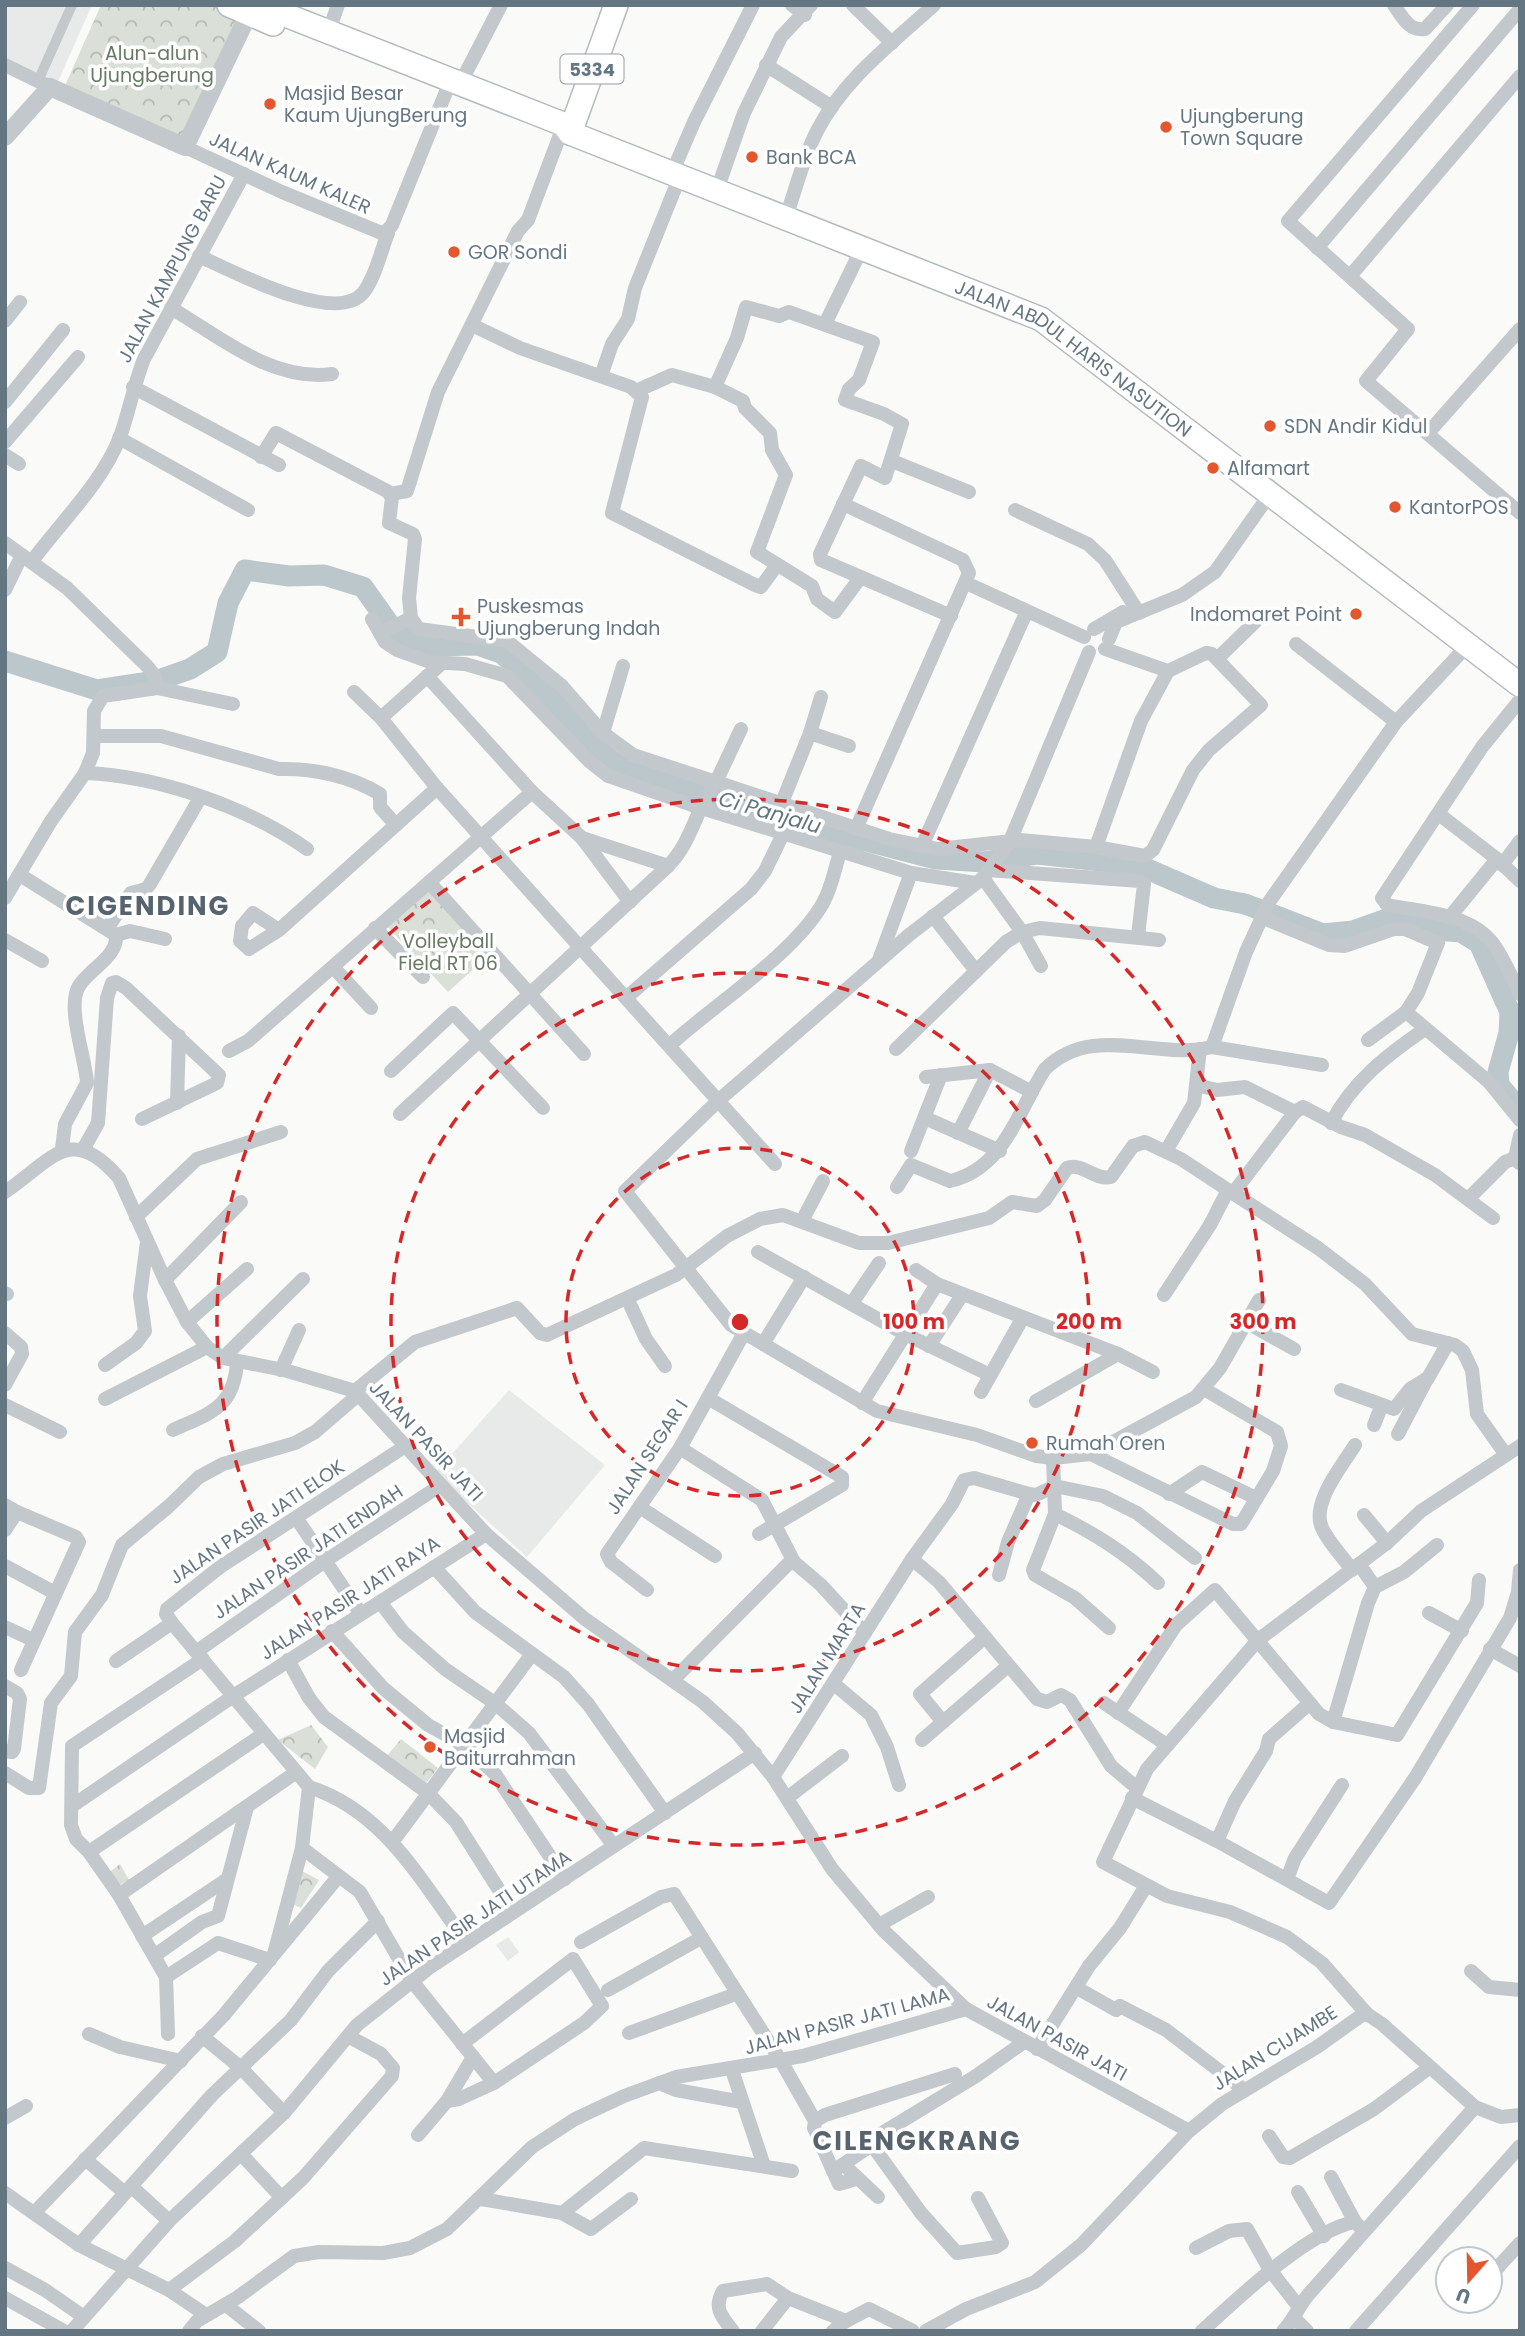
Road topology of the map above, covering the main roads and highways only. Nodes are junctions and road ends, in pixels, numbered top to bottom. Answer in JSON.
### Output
{"nodes":[{"id":1,"x":616,"y":5,"type":"edge"},
{"id":2,"x":248,"y":7,"type":"edge"},
{"id":3,"x":453,"y":88,"type":"junction"},
{"id":4,"x":565,"y":134,"type":"junction"},
{"id":5,"x":1518,"y":679,"type":"edge"}],
"edges":[{"from":1,"to":4,"type":"main road","number":"5334"},
{"from":2,"to":3,"type":"main road","name":"JALAN ABDUL HARIS NASUTION"},
{"from":2,"to":3,"type":"main road","name":"JALAN ABDUL HARIS NASUTION"},
{"from":3,"to":4,"type":"main road","name":"JALAN ABDUL HARIS NASUTION"},
{"from":4,"to":5,"type":"main road","name":"JALAN ABDUL HARIS NASUTION"}]}
